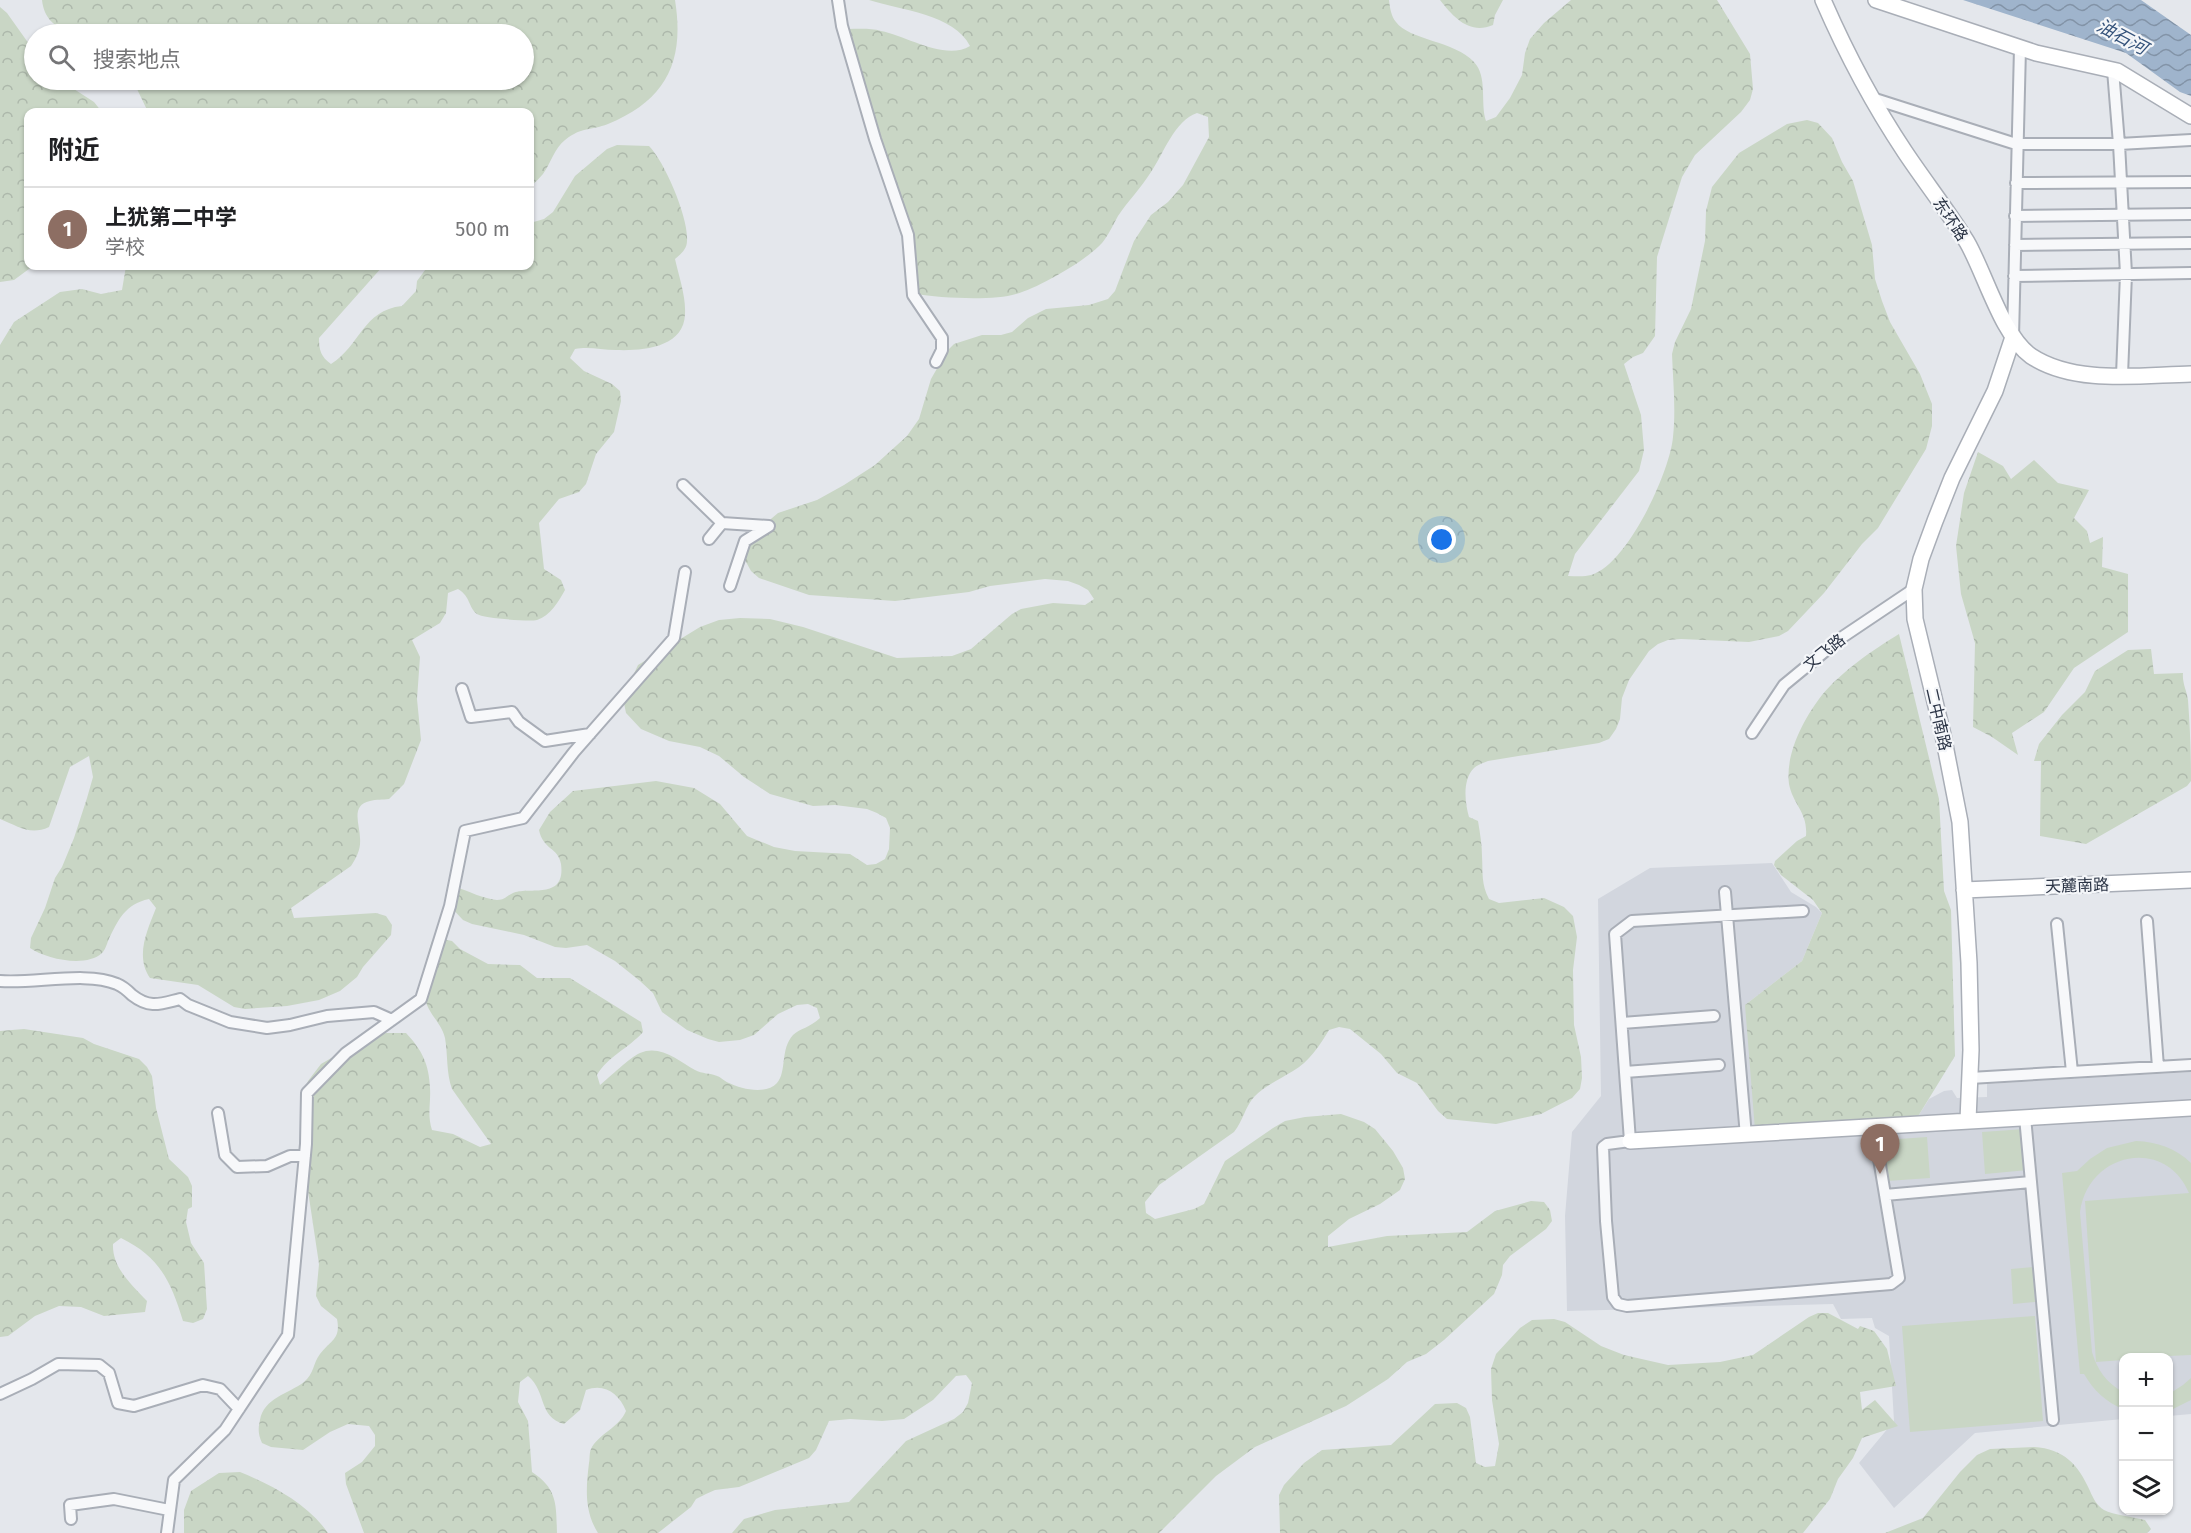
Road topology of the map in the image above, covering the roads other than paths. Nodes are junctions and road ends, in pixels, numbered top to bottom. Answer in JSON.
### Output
{"nodes":[{"id":1,"x":838,"y":0,"type":"edge"},
{"id":2,"x":1823,"y":0,"type":"edge"},
{"id":3,"x":1876,"y":0,"type":"edge"},
{"id":4,"x":2020,"y":48,"type":"junction"},
{"id":5,"x":2112,"y":70,"type":"junction"},
{"id":6,"x":1872,"y":98,"type":"junction"},
{"id":7,"x":2191,"y":116,"type":"edge"},
{"id":8,"x":2191,"y":140,"type":"edge"},
{"id":9,"x":2016,"y":144,"type":"junction"},
{"id":10,"x":2119,"y":144,"type":"junction"},
{"id":11,"x":2191,"y":182,"type":"edge"},
{"id":12,"x":2016,"y":183,"type":"junction"},
{"id":13,"x":2121,"y":183,"type":"junction"},
{"id":14,"x":2191,"y":214,"type":"edge"},
{"id":15,"x":2123,"y":215,"type":"junction"},
{"id":16,"x":2015,"y":216,"type":"junction"},
{"id":17,"x":2125,"y":243,"type":"junction"},
{"id":18,"x":2191,"y":243,"type":"edge"},
{"id":19,"x":2015,"y":245,"type":"junction"},
{"id":20,"x":2191,"y":273,"type":"edge"},
{"id":21,"x":2127,"y":274,"type":"junction"},
{"id":22,"x":2014,"y":276,"type":"junction"},
{"id":23,"x":2013,"y":338,"type":"junction"},
{"id":24,"x":936,"y":362,"type":"dead end"},
{"id":25,"x":2191,"y":374,"type":"edge"},
{"id":26,"x":2121,"y":375,"type":"junction"},
{"id":27,"x":684,"y":485,"type":"dead end"},
{"id":28,"x":722,"y":523,"type":"junction"},
{"id":29,"x":709,"y":539,"type":"dead end"},
{"id":30,"x":686,"y":573,"type":"dead end"},
{"id":31,"x":730,"y":586,"type":"dead end"},
{"id":32,"x":1914,"y":589,"type":"junction"},
{"id":33,"x":462,"y":688,"type":"dead end"},
{"id":34,"x":1752,"y":733,"type":"dead end"},
{"id":35,"x":590,"y":734,"type":"junction"},
{"id":36,"x":2191,"y":880,"type":"edge"},
{"id":37,"x":1964,"y":890,"type":"junction"},
{"id":38,"x":1725,"y":892,"type":"dead end"},
{"id":39,"x":1803,"y":911,"type":"dead end"},
{"id":40,"x":1727,"y":916,"type":"junction"},
{"id":41,"x":2147,"y":921,"type":"dead end"},
{"id":42,"x":2057,"y":924,"type":"dead end"},
{"id":43,"x":0,"y":981,"type":"edge"},
{"id":44,"x":1714,"y":1016,"type":"dead end"},
{"id":45,"x":392,"y":1020,"type":"junction"},
{"id":46,"x":1622,"y":1023,"type":"junction"},
{"id":47,"x":1719,"y":1065,"type":"dead end"},
{"id":48,"x":2191,"y":1065,"type":"edge"},
{"id":49,"x":2158,"y":1067,"type":"junction"},
{"id":50,"x":1625,"y":1072,"type":"junction"},
{"id":51,"x":2072,"y":1072,"type":"junction"},
{"id":52,"x":1970,"y":1078,"type":"junction"},
{"id":53,"x":2191,"y":1108,"type":"edge"},
{"id":54,"x":218,"y":1113,"type":"dead end"},
{"id":55,"x":2025,"y":1117,"type":"junction"},
{"id":56,"x":1968,"y":1120,"type":"junction"},
{"id":57,"x":1881,"y":1126,"type":"junction"},
{"id":58,"x":1746,"y":1136,"type":"junction"},
{"id":59,"x":1630,"y":1141,"type":"junction"},
{"id":60,"x":305,"y":1156,"type":"junction"},
{"id":61,"x":2031,"y":1182,"type":"junction"},
{"id":62,"x":1885,"y":1195,"type":"junction"},
{"id":63,"x":0,"y":1394,"type":"edge"},
{"id":64,"x":239,"y":1408,"type":"junction"},
{"id":65,"x":2053,"y":1420,"type":"dead end"},
{"id":66,"x":169,"y":1510,"type":"junction"},
{"id":67,"x":71,"y":1519,"type":"dead end"},
{"id":68,"x":167,"y":1533,"type":"edge"}],
"edges":[{"from":1,"to":24,"type":"street"},
{"from":2,"to":6,"type":"street","name":"东环路"},
{"from":3,"to":4,"type":"street"},
{"from":4,"to":5,"type":"street"},
{"from":4,"to":9,"type":"street"},
{"from":5,"to":7,"type":"street"},
{"from":5,"to":10,"type":"street"},
{"from":6,"to":9,"type":"street"},
{"from":6,"to":23,"type":"street","name":"东环路"},
{"from":8,"to":10,"type":"street"},
{"from":9,"to":10,"type":"street"},
{"from":9,"to":12,"type":"street"},
{"from":10,"to":13,"type":"street"},
{"from":11,"to":13,"type":"street"},
{"from":12,"to":13,"type":"street"},
{"from":12,"to":16,"type":"street"},
{"from":13,"to":15,"type":"street"},
{"from":14,"to":15,"type":"street"},
{"from":15,"to":16,"type":"street"},
{"from":15,"to":17,"type":"street"},
{"from":16,"to":19,"type":"street"},
{"from":17,"to":18,"type":"street"},
{"from":17,"to":19,"type":"street"},
{"from":17,"to":21,"type":"street"},
{"from":19,"to":22,"type":"street"},
{"from":20,"to":21,"type":"street"},
{"from":21,"to":22,"type":"street"},
{"from":21,"to":26,"type":"street"},
{"from":22,"to":23,"type":"street"},
{"from":23,"to":26,"type":"street","name":"东环路"},
{"from":23,"to":32,"type":"street","name":"二中南路"},
{"from":25,"to":26,"type":"street","name":"东环路"},
{"from":27,"to":28,"type":"street"},
{"from":28,"to":29,"type":"street"},
{"from":28,"to":31,"type":"street"},
{"from":30,"to":35,"type":"street"},
{"from":32,"to":34,"type":"street","name":"文飞路"},
{"from":32,"to":37,"type":"street","name":"二中南路"},
{"from":33,"to":35,"type":"street"},
{"from":35,"to":45,"type":"street"},
{"from":36,"to":37,"type":"street","name":"天麓南路"},
{"from":37,"to":52,"type":"street","name":"二中南路"},
{"from":38,"to":40,"type":"street"},
{"from":39,"to":40,"type":"street"},
{"from":40,"to":46,"type":"street"},
{"from":40,"to":58,"type":"street"},
{"from":41,"to":49,"type":"street"},
{"from":42,"to":51,"type":"street"},
{"from":43,"to":45,"type":"street"},
{"from":44,"to":46,"type":"street"},
{"from":45,"to":60,"type":"street"},
{"from":46,"to":50,"type":"street"},
{"from":47,"to":50,"type":"street"},
{"from":48,"to":49,"type":"street"},
{"from":49,"to":51,"type":"street"},
{"from":50,"to":59,"type":"street"},
{"from":51,"to":52,"type":"street"},
{"from":52,"to":56,"type":"street","name":"二中南路"},
{"from":53,"to":55,"type":"street"},
{"from":54,"to":60,"type":"street"},
{"from":55,"to":56,"type":"street"},
{"from":55,"to":61,"type":"street"},
{"from":56,"to":57,"type":"street"},
{"from":57,"to":58,"type":"street"},
{"from":57,"to":62,"type":"street"},
{"from":58,"to":59,"type":"street"},
{"from":59,"to":62,"type":"street"},
{"from":60,"to":64,"type":"street"},
{"from":61,"to":62,"type":"street"},
{"from":61,"to":65,"type":"street"},
{"from":63,"to":64,"type":"street"},
{"from":64,"to":66,"type":"street"},
{"from":66,"to":67,"type":"street"},
{"from":66,"to":68,"type":"street"}]}
